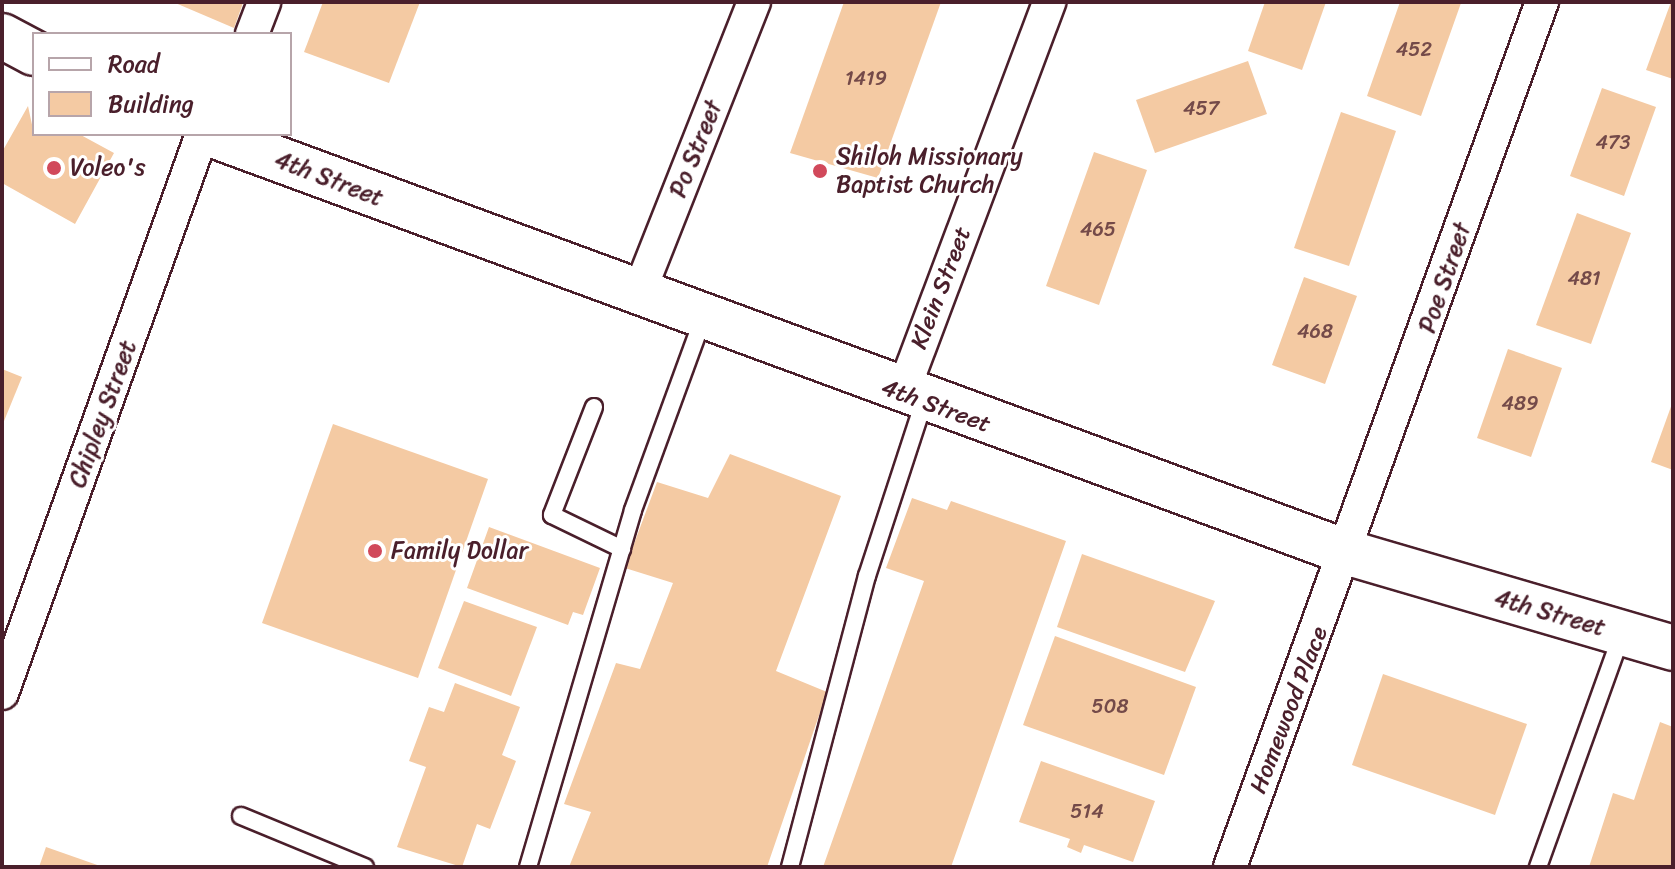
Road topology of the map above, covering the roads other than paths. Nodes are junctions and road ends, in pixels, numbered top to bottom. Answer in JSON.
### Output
{"nodes":[{"id":1,"x":264,"y":2,"type":"edge"},
{"id":2,"x":754,"y":2,"type":"edge"},
{"id":3,"x":1049,"y":2,"type":"edge"},
{"id":4,"x":1542,"y":2,"type":"edge"},
{"id":5,"x":253,"y":32,"type":"edge"},
{"id":6,"x":2,"y":36,"type":"edge"},
{"id":7,"x":32,"y":52,"type":"edge"},
{"id":8,"x":211,"y":136,"type":"edge"},
{"id":9,"x":214,"y":136,"type":"edge"},
{"id":10,"x":638,"y":295,"type":"junction"},
{"id":11,"x":703,"y":319,"type":"junction"},
{"id":12,"x":913,"y":398,"type":"junction"},
{"id":13,"x":594,"y":407,"type":"dead end"},
{"id":14,"x":622,"y":549,"type":"junction"},
{"id":15,"x":1349,"y":553,"type":"junction"},
{"id":16,"x":1622,"y":634,"type":"junction"},
{"id":17,"x":1673,"y":648,"type":"edge"},
{"id":18,"x":2,"y":693,"type":"edge"},
{"id":19,"x":241,"y":816,"type":"dead end"},
{"id":20,"x":365,"y":867,"type":"edge"},
{"id":21,"x":528,"y":867,"type":"edge"},
{"id":22,"x":790,"y":867,"type":"edge"},
{"id":23,"x":1230,"y":867,"type":"edge"},
{"id":24,"x":1538,"y":867,"type":"edge"}],
"edges":[{"from":1,"to":5,"type":"street"},
{"from":2,"to":10,"type":"street","name":"Po Street"},
{"from":3,"to":12,"type":"street","name":"Klein Street"},
{"from":4,"to":15,"type":"street","name":"Poe Street"},
{"from":6,"to":7,"type":"main road"},
{"from":8,"to":18,"type":"street","name":"Chipley Street"},
{"from":9,"to":10,"type":"main road","name":"4th Street"},
{"from":10,"to":11,"type":"main road","name":"4th Street"},
{"from":11,"to":12,"type":"main road","name":"4th Street"},
{"from":11,"to":14,"type":"lane"},
{"from":12,"to":15,"type":"main road","name":"4th Street"},
{"from":12,"to":22,"type":"lane"},
{"from":13,"to":14,"type":"lane"},
{"from":14,"to":21,"type":"lane"},
{"from":15,"to":16,"type":"main road","name":"4th Street"},
{"from":15,"to":23,"type":"street","name":"Homewood Place"},
{"from":16,"to":17,"type":"main road","name":"4th Street"},
{"from":16,"to":24,"type":"lane"},
{"from":19,"to":20,"type":"lane"}]}
